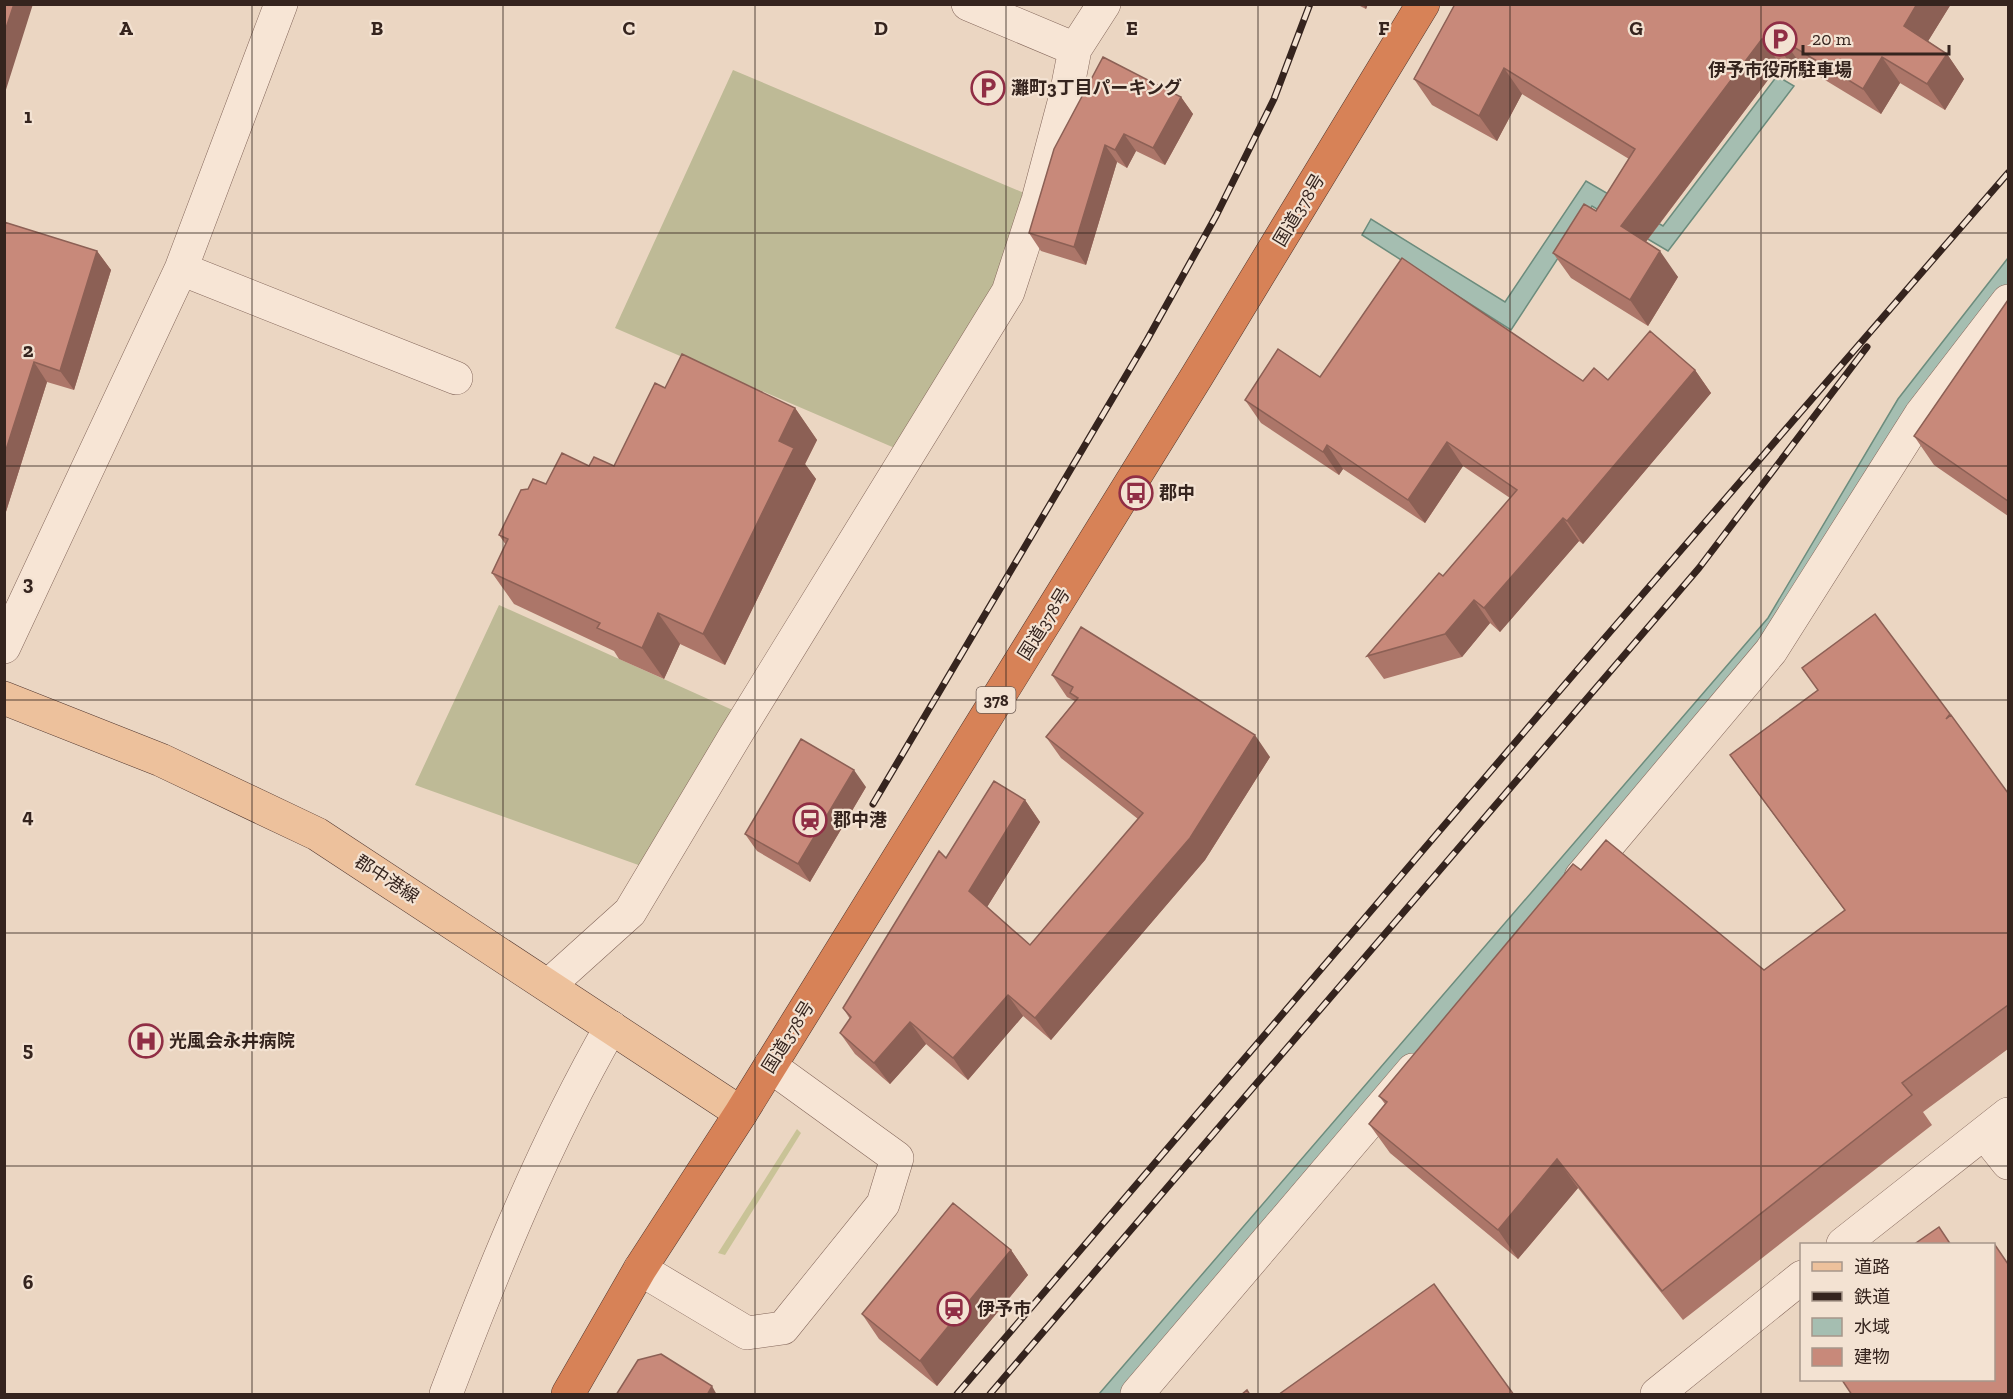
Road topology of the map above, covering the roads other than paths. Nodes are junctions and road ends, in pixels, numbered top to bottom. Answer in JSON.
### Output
{"nodes":[{"id":1,"x":281,"y":4,"type":"edge"},
{"id":2,"x":968,"y":4,"type":"edge"},
{"id":3,"x":1104,"y":4,"type":"edge"},
{"id":4,"x":1423,"y":4,"type":"edge"},
{"id":5,"x":1075,"y":49,"type":"junction"},
{"id":6,"x":181,"y":268,"type":"junction"},
{"id":7,"x":2008,"y":302,"type":"edge"},
{"id":8,"x":456,"y":378,"type":"dead end"},
{"id":9,"x":4,"y":647,"type":"edge"},
{"id":10,"x":4,"y":698,"type":"edge"},
{"id":11,"x":1565,"y":895,"type":"edge"},
{"id":12,"x":549,"y":985,"type":"junction"},
{"id":13,"x":611,"y":1027,"type":"junction"},
{"id":14,"x":1435,"y":1045,"type":"edge"},
{"id":15,"x":770,"y":1066,"type":"junction"},
{"id":16,"x":741,"y":1113,"type":"junction"},
{"id":17,"x":1996,"y":1124,"type":"edge"},
{"id":18,"x":2008,"y":1163,"type":"edge"},
{"id":19,"x":1845,"y":1243,"type":"edge"},
{"id":20,"x":640,"y":1269,"type":"junction"},
{"id":21,"x":1800,"y":1279,"type":"edge"},
{"id":22,"x":446,"y":1395,"type":"edge"},
{"id":23,"x":568,"y":1395,"type":"edge"},
{"id":24,"x":1137,"y":1395,"type":"edge"},
{"id":25,"x":1657,"y":1395,"type":"edge"}],
"edges":[{"from":1,"to":6,"type":"street"},
{"from":2,"to":5,"type":"street"},
{"from":3,"to":5,"type":"street"},
{"from":4,"to":15,"type":"highway","name":"国道378号","number":"378"},
{"from":5,"to":12,"type":"street"},
{"from":6,"to":8,"type":"street"},
{"from":6,"to":9,"type":"street"},
{"from":7,"to":11,"type":"street"},
{"from":10,"to":12,"type":"main road","name":"郡中港線"},
{"from":12,"to":13,"type":"main road","name":"郡中港線"},
{"from":13,"to":16,"type":"main road","name":"郡中港線"},
{"from":13,"to":22,"type":"street"},
{"from":14,"to":24,"type":"street"},
{"from":15,"to":16,"type":"highway","name":"国道378号","number":"378"},
{"from":15,"to":20,"type":"street"},
{"from":16,"to":20,"type":"highway","name":"国道378号","number":"378"},
{"from":17,"to":18,"type":"street"},
{"from":17,"to":19,"type":"street"},
{"from":20,"to":23,"type":"highway","name":"国道378号","number":"378"},
{"from":21,"to":25,"type":"street"}]}
